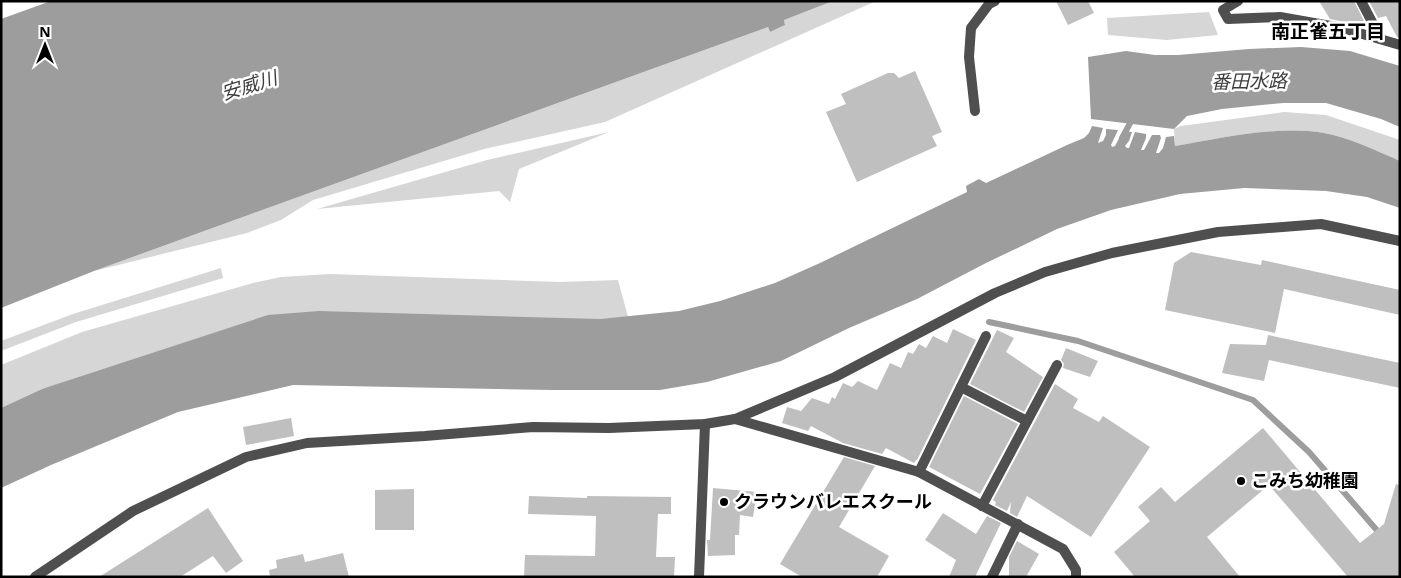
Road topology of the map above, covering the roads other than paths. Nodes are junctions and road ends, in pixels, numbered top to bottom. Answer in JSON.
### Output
{"nodes":[{"id":1,"x":995,"y":1,"type":"edge"},
{"id":2,"x":1238,"y":1,"type":"edge"},
{"id":3,"x":1361,"y":1,"type":"edge"},
{"id":4,"x":1381,"y":38,"type":"junction"},
{"id":5,"x":1400,"y":45,"type":"edge"},
{"id":6,"x":975,"y":111,"type":"dead end"},
{"id":7,"x":1400,"y":241,"type":"edge"},
{"id":8,"x":986,"y":336,"type":"dead end"},
{"id":9,"x":1057,"y":365,"type":"dead end"},
{"id":10,"x":961,"y":387,"type":"junction"},
{"id":11,"x":735,"y":418,"type":"junction"},
{"id":12,"x":1028,"y":420,"type":"junction"},
{"id":13,"x":705,"y":424,"type":"junction"},
{"id":14,"x":919,"y":472,"type":"junction"},
{"id":15,"x":982,"y":506,"type":"junction"},
{"id":16,"x":1018,"y":524,"type":"junction"},
{"id":17,"x":35,"y":577,"type":"edge"},
{"id":18,"x":699,"y":577,"type":"edge"},
{"id":19,"x":992,"y":577,"type":"edge"},
{"id":20,"x":1076,"y":577,"type":"edge"}],
"edges":[{"from":1,"to":6,"type":"street"},
{"from":2,"to":4,"type":"street"},
{"from":3,"to":4,"type":"street"},
{"from":4,"to":5,"type":"street"},
{"from":7,"to":11,"type":"street"},
{"from":8,"to":10,"type":"street"},
{"from":9,"to":12,"type":"street"},
{"from":10,"to":12,"type":"street"},
{"from":10,"to":14,"type":"street"},
{"from":11,"to":13,"type":"street"},
{"from":11,"to":14,"type":"street"},
{"from":12,"to":15,"type":"street"},
{"from":13,"to":17,"type":"street"},
{"from":13,"to":18,"type":"street"},
{"from":14,"to":15,"type":"street"},
{"from":15,"to":16,"type":"street"},
{"from":16,"to":19,"type":"street"},
{"from":16,"to":20,"type":"street"}]}
